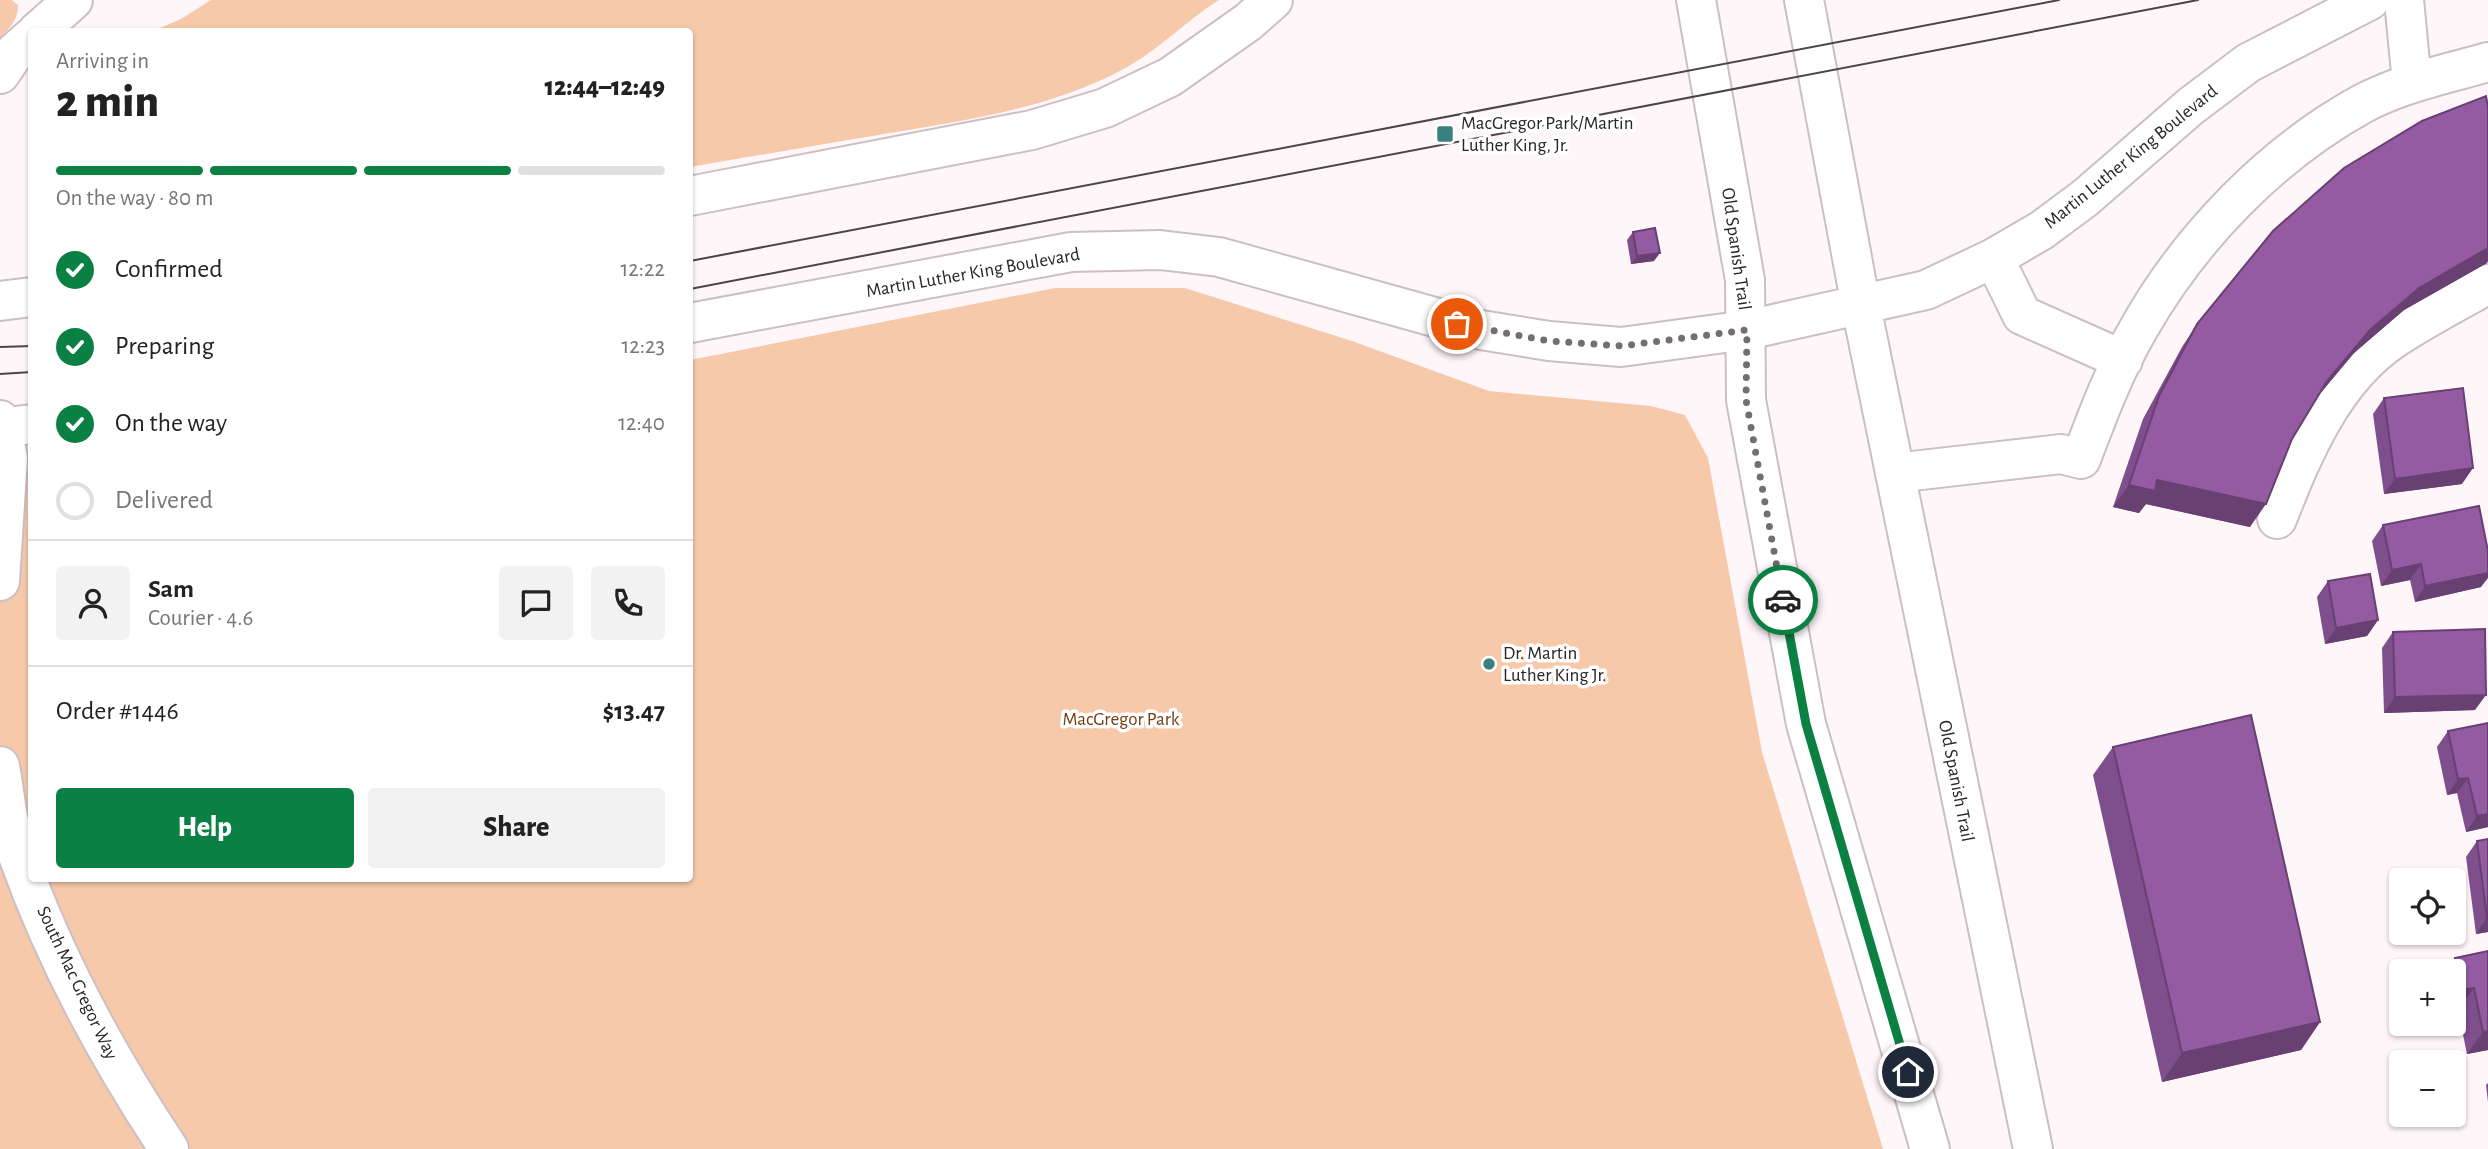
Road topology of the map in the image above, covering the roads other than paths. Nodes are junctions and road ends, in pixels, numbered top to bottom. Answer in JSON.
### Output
{"nodes":[{"id":1,"x":73,"y":0,"type":"edge"},
{"id":2,"x":1273,"y":0,"type":"edge"},
{"id":3,"x":1696,"y":0,"type":"edge"},
{"id":4,"x":1804,"y":0,"type":"edge"},
{"id":5,"x":2370,"y":0,"type":"edge"},
{"id":6,"x":2404,"y":0,"type":"edge"},
{"id":7,"x":42,"y":28,"type":"edge"},
{"id":8,"x":28,"y":41,"type":"edge"},
{"id":9,"x":2488,"y":62,"type":"edge"},
{"id":10,"x":0,"y":74,"type":"edge"},
{"id":11,"x":2413,"y":83,"type":"junction"},
{"id":12,"x":693,"y":195,"type":"edge"},
{"id":13,"x":1994,"y":258,"type":"junction"},
{"id":14,"x":2488,"y":284,"type":"edge"},
{"id":15,"x":28,"y":298,"type":"edge"},
{"id":16,"x":0,"y":301,"type":"edge"},
{"id":17,"x":1861,"y":306,"type":"junction"},
{"id":18,"x":693,"y":322,"type":"edge"},
{"id":19,"x":1747,"y":330,"type":"junction"},
{"id":20,"x":2123,"y":360,"type":"junction"},
{"id":21,"x":8,"y":425,"type":"edge"},
{"id":22,"x":1895,"y":473,"type":"junction"},
{"id":23,"x":2277,"y":519,"type":"dead end"},
{"id":24,"x":0,"y":581,"type":"edge"},
{"id":25,"x":0,"y":766,"type":"edge"},
{"id":26,"x":28,"y":878,"type":"edge"},
{"id":27,"x":30,"y":882,"type":"edge"},
{"id":28,"x":169,"y":1149,"type":"edge"},
{"id":29,"x":1930,"y":1149,"type":"edge"},
{"id":30,"x":2033,"y":1149,"type":"edge"}],
"edges":[{"from":1,"to":7,"type":"main road"},
{"from":2,"to":12,"type":"main road"},
{"from":3,"to":19,"type":"main road","name":"Old Spanish Trail"},
{"from":4,"to":17,"type":"main road","name":"Old Spanish Trail"},
{"from":5,"to":13,"type":"main road","name":"Martin Luther King Boulevard"},
{"from":6,"to":11,"type":"main road"},
{"from":8,"to":10,"type":"main road"},
{"from":9,"to":11,"type":"main road"},
{"from":11,"to":20,"type":"main road"},
{"from":13,"to":17,"type":"main road","name":"Martin Luther King Boulevard"},
{"from":13,"to":20,"type":"main road"},
{"from":14,"to":23,"type":"main road"},
{"from":15,"to":16,"type":"main road"},
{"from":17,"to":19,"type":"main road","name":"Martin Luther King Boulevard"},
{"from":17,"to":22,"type":"main road","name":"Old Spanish Trail"},
{"from":18,"to":19,"type":"main road","name":"Martin Luther King Boulevard"},
{"from":19,"to":29,"type":"main road","name":"Old Spanish Trail"},
{"from":20,"to":22,"type":"main road"},
{"from":21,"to":24,"type":"main road"},
{"from":22,"to":30,"type":"main road","name":"Old Spanish Trail"},
{"from":25,"to":26,"type":"main road","name":"South Mac Gregor Way"},
{"from":27,"to":28,"type":"main road","name":"South Mac Gregor Way"}]}
